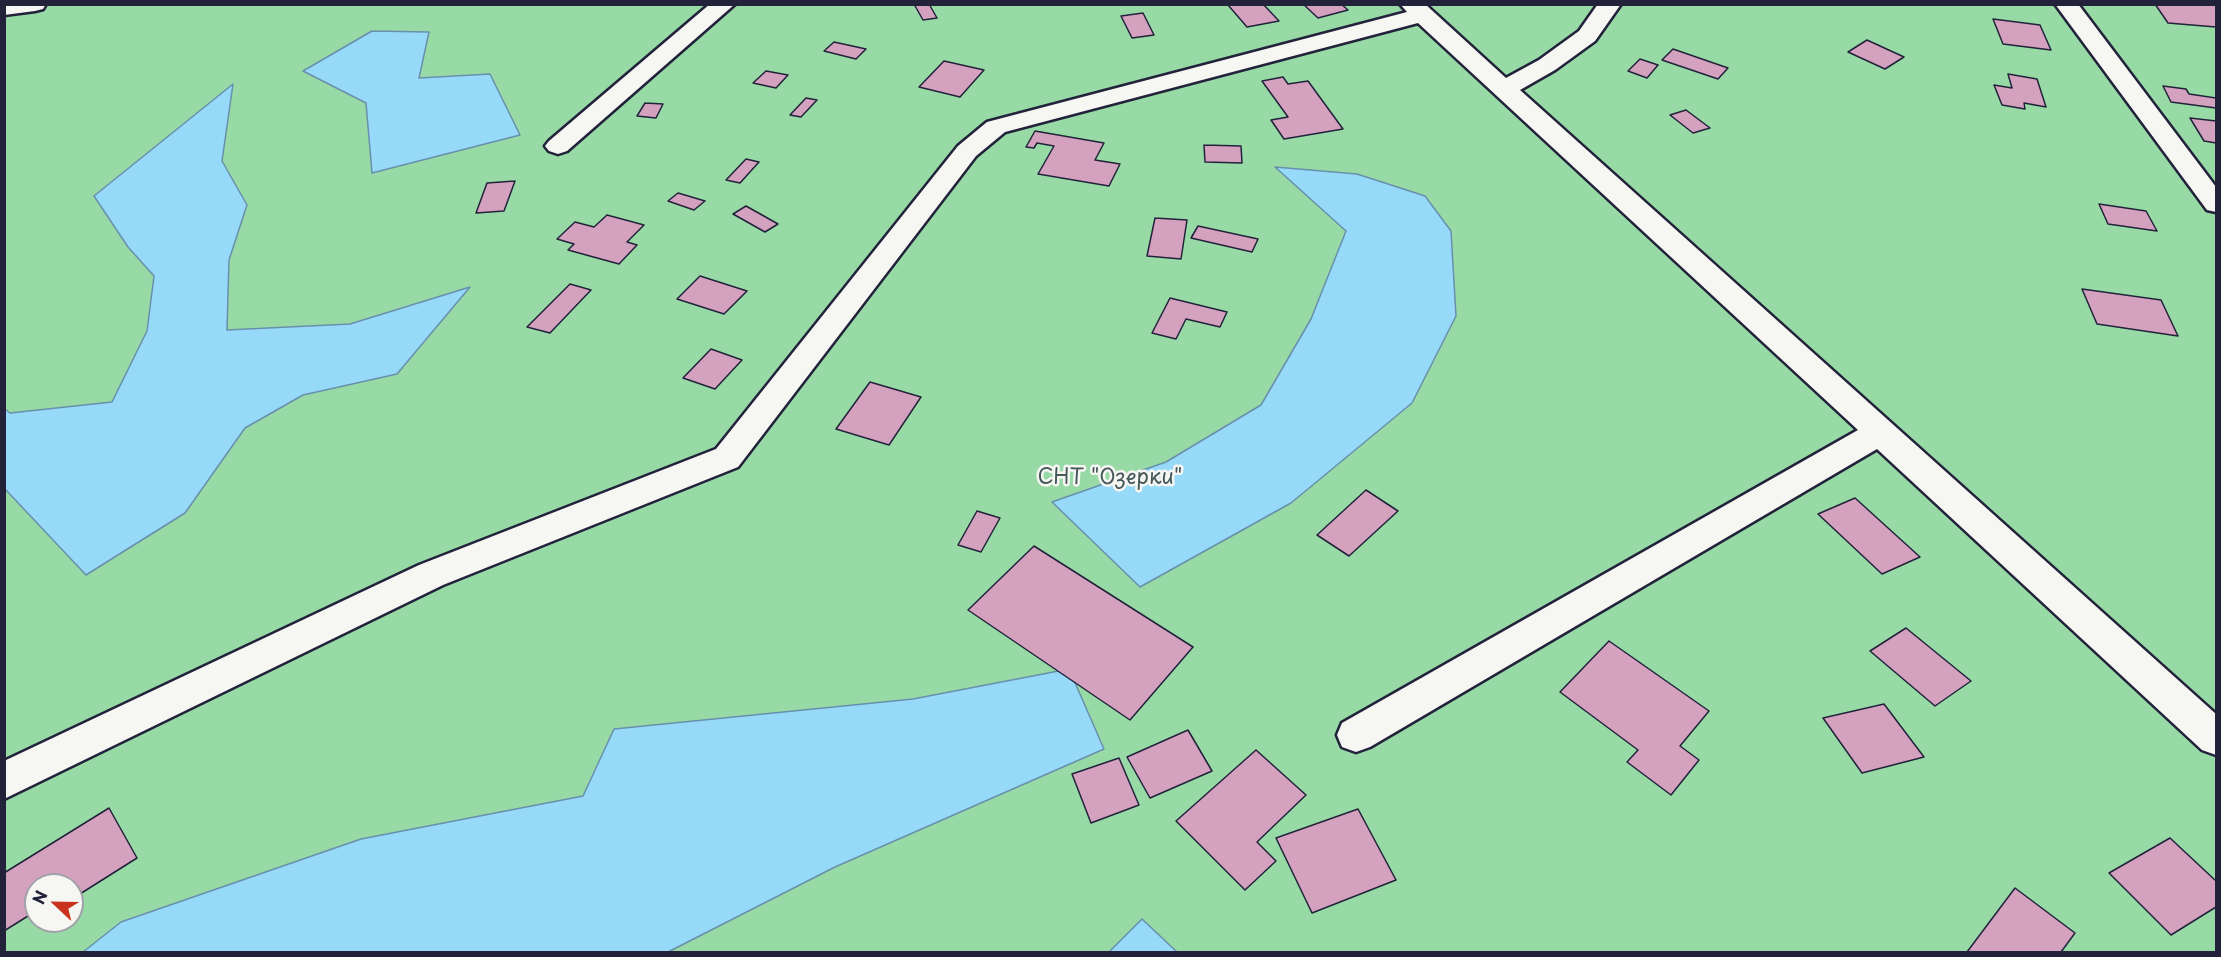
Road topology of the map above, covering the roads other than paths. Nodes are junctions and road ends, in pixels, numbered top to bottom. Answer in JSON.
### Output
{"nodes":[{"id":1,"x":35,"y":4,"type":"edge"},
{"id":2,"x":724,"y":4,"type":"edge"},
{"id":3,"x":1610,"y":4,"type":"edge"},
{"id":4,"x":2066,"y":4,"type":"edge"},
{"id":5,"x":4,"y":8,"type":"edge"},
{"id":6,"x":1417,"y":10,"type":"edge"},
{"id":7,"x":1504,"y":89,"type":"junction"},
{"id":8,"x":558,"y":146,"type":"dead end"},
{"id":9,"x":2217,"y":204,"type":"edge"},
{"id":10,"x":1879,"y":433,"type":"junction"},
{"id":11,"x":1356,"y":735,"type":"dead end"},
{"id":12,"x":2217,"y":738,"type":"edge"},
{"id":13,"x":4,"y":781,"type":"edge"}],
"edges":[{"from":1,"to":5,"type":"street"},
{"from":2,"to":8,"type":"street"},
{"from":3,"to":7,"type":"street"},
{"from":4,"to":9,"type":"street"},
{"from":6,"to":7,"type":"street"},
{"from":6,"to":13,"type":"street"},
{"from":7,"to":10,"type":"street"},
{"from":10,"to":11,"type":"street"},
{"from":10,"to":12,"type":"street"}]}
